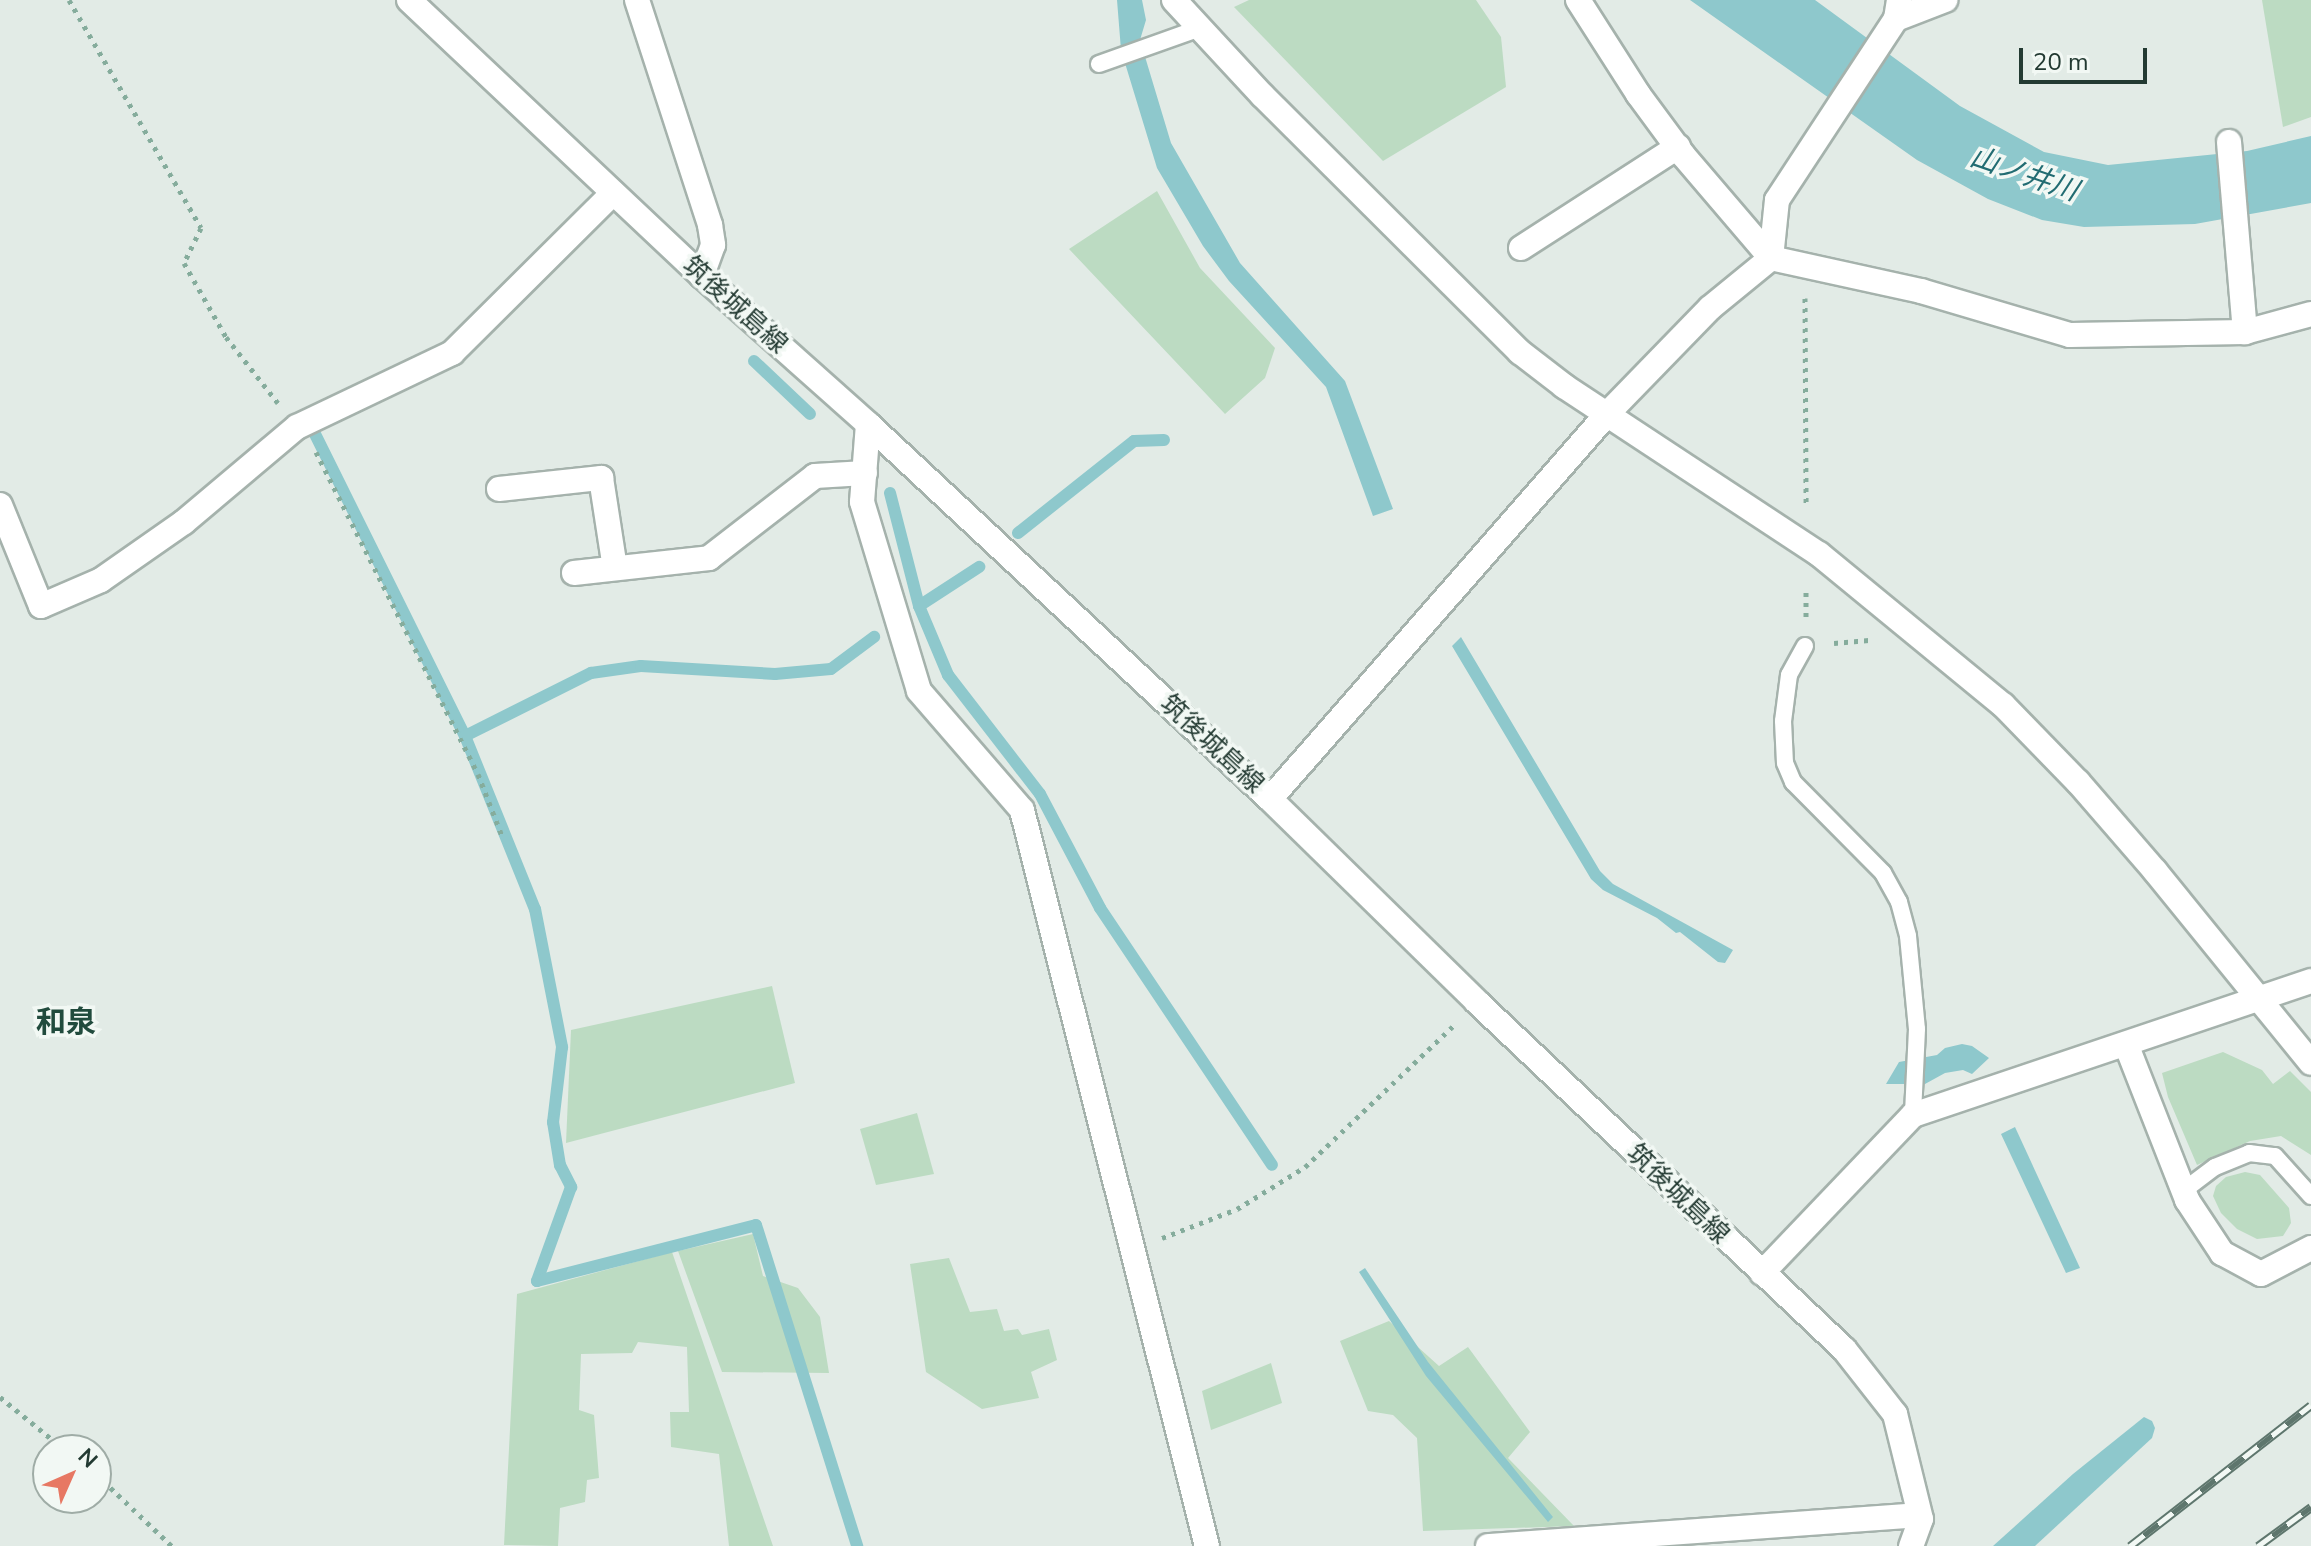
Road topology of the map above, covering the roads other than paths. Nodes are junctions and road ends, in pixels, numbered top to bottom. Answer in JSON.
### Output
{"nodes":[{"id":1,"x":409,"y":0,"type":"edge"},
{"id":2,"x":637,"y":0,"type":"edge"},
{"id":3,"x":1174,"y":0,"type":"edge"},
{"id":4,"x":1578,"y":0,"type":"edge"},
{"id":5,"x":1945,"y":0,"type":"edge"},
{"id":6,"x":1897,"y":9,"type":"edge"},
{"id":7,"x":1200,"y":28,"type":"junction"},
{"id":8,"x":1106,"y":62,"type":"dead end"},
{"id":9,"x":2229,"y":142,"type":"dead end"},
{"id":10,"x":1678,"y":147,"type":"junction"},
{"id":11,"x":613,"y":193,"type":"junction"},
{"id":12,"x":1521,"y":248,"type":"dead end"},
{"id":13,"x":1771,"y":258,"type":"junction"},
{"id":14,"x":702,"y":276,"type":"junction"},
{"id":15,"x":2311,"y":314,"type":"edge"},
{"id":16,"x":2245,"y":332,"type":"junction"},
{"id":17,"x":1608,"y":413,"type":"junction"},
{"id":18,"x":868,"y":424,"type":"junction"},
{"id":19,"x":865,"y":473,"type":"junction"},
{"id":20,"x":499,"y":489,"type":"dead end"},
{"id":21,"x":0,"y":505,"type":"edge"},
{"id":22,"x":615,"y":568,"type":"junction"},
{"id":23,"x":574,"y":573,"type":"dead end"},
{"id":24,"x":1805,"y":646,"type":"dead end"},
{"id":25,"x":1270,"y":799,"type":"junction"},
{"id":26,"x":2311,"y":981,"type":"edge"},
{"id":27,"x":2257,"y":997,"type":"junction"},
{"id":28,"x":2126,"y":1044,"type":"junction"},
{"id":29,"x":2311,"y":1063,"type":"edge"},
{"id":30,"x":1913,"y":1115,"type":"junction"},
{"id":31,"x":2183,"y":1191,"type":"junction"},
{"id":32,"x":2311,"y":1196,"type":"edge"},
{"id":33,"x":2311,"y":1248,"type":"edge"},
{"id":34,"x":1762,"y":1273,"type":"junction"},
{"id":35,"x":1919,"y":1515,"type":"junction"},
{"id":36,"x":1708,"y":1538,"type":"edge"},
{"id":37,"x":1207,"y":1546,"type":"edge"},
{"id":38,"x":1488,"y":1546,"type":"edge"},
{"id":39,"x":1911,"y":1546,"type":"edge"}],
"edges":[{"from":1,"to":11,"type":"street","name":"筑後城島線"},
{"from":2,"to":14,"type":"street"},
{"from":3,"to":7,"type":"street"},
{"from":4,"to":10,"type":"street"},
{"from":5,"to":6,"type":"street"},
{"from":6,"to":13,"type":"street"},
{"from":7,"to":8,"type":"lane"},
{"from":7,"to":17,"type":"street"},
{"from":9,"to":16,"type":"street"},
{"from":10,"to":12,"type":"street"},
{"from":10,"to":13,"type":"street"},
{"from":11,"to":14,"type":"street","name":"筑後城島線"},
{"from":11,"to":21,"type":"street"},
{"from":13,"to":16,"type":"street"},
{"from":13,"to":17,"type":"street"},
{"from":14,"to":18,"type":"street","name":"筑後城島線"},
{"from":15,"to":16,"type":"street"},
{"from":17,"to":25,"type":"street"},
{"from":17,"to":27,"type":"street"},
{"from":18,"to":19,"type":"street"},
{"from":18,"to":25,"type":"street","name":"筑後城島線"},
{"from":19,"to":22,"type":"street"},
{"from":19,"to":37,"type":"street"},
{"from":20,"to":22,"type":"street"},
{"from":22,"to":23,"type":"street"},
{"from":24,"to":30,"type":"lane"},
{"from":25,"to":34,"type":"street","name":"筑後城島線"},
{"from":26,"to":27,"type":"street"},
{"from":27,"to":28,"type":"street"},
{"from":27,"to":29,"type":"street"},
{"from":28,"to":30,"type":"street"},
{"from":28,"to":31,"type":"street"},
{"from":30,"to":34,"type":"street"},
{"from":31,"to":32,"type":"lane"},
{"from":31,"to":33,"type":"street"},
{"from":34,"to":35,"type":"street","name":"筑後城島線"},
{"from":35,"to":36,"type":"street"},
{"from":35,"to":39,"type":"street","name":"筑後城島線"},
{"from":36,"to":38,"type":"street"}]}
